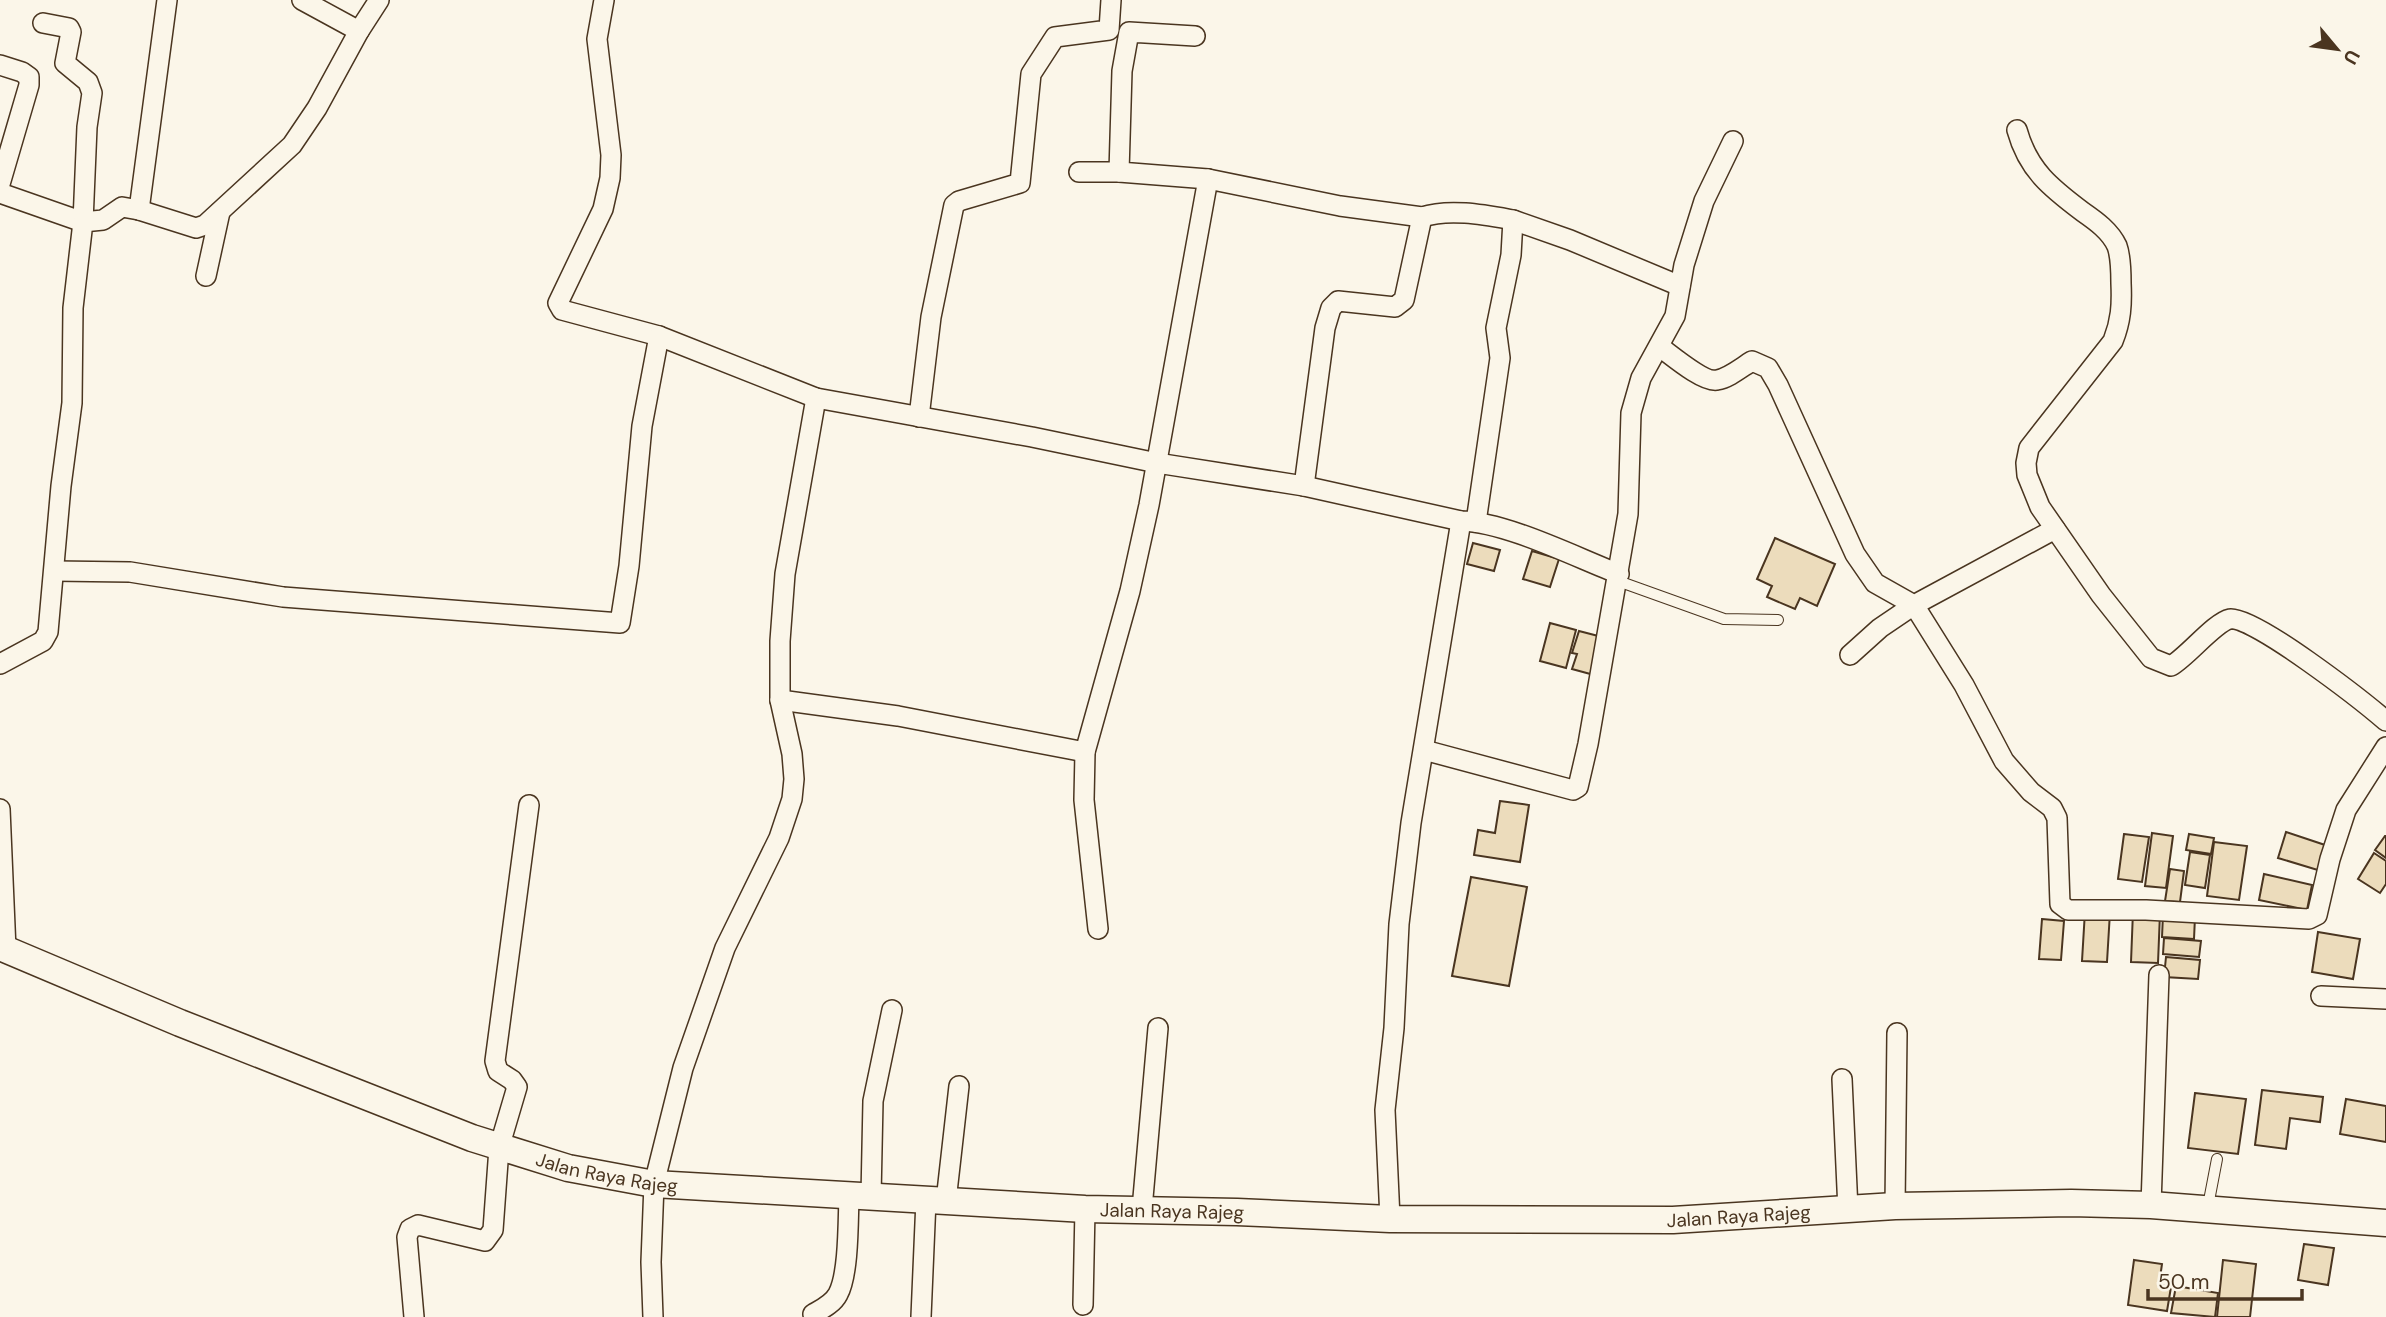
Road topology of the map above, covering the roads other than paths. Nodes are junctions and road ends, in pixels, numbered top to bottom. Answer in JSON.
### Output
{"nodes":[{"id":1,"x":167,"y":0,"type":"edge"},
{"id":2,"x":302,"y":0,"type":"edge"},
{"id":3,"x":379,"y":0,"type":"edge"},
{"id":4,"x":604,"y":0,"type":"edge"},
{"id":5,"x":1111,"y":0,"type":"edge"},
{"id":6,"x":43,"y":23,"type":"dead end"},
{"id":7,"x":1109,"y":30,"type":"junction"},
{"id":8,"x":359,"y":31,"type":"junction"},
{"id":9,"x":1129,"y":32,"type":"junction"},
{"id":10,"x":1195,"y":36,"type":"dead end"},
{"id":11,"x":0,"y":65,"type":"edge"},
{"id":12,"x":2017,"y":130,"type":"dead end"},
{"id":13,"x":1734,"y":141,"type":"dead end"},
{"id":14,"x":1079,"y":172,"type":"dead end"},
{"id":15,"x":1119,"y":172,"type":"junction"},
{"id":16,"x":1208,"y":179,"type":"junction"},
{"id":17,"x":0,"y":184,"type":"edge"},
{"id":18,"x":0,"y":193,"type":"edge"},
{"id":19,"x":139,"y":210,"type":"junction"},
{"id":20,"x":220,"y":212,"type":"junction"},
{"id":21,"x":1422,"y":216,"type":"junction"},
{"id":22,"x":1513,"y":220,"type":"junction"},
{"id":23,"x":83,"y":222,"type":"junction"},
{"id":24,"x":206,"y":276,"type":"dead end"},
{"id":25,"x":1680,"y":286,"type":"junction"},
{"id":26,"x":659,"y":337,"type":"junction"},
{"id":27,"x":1660,"y":347,"type":"junction"},
{"id":28,"x":816,"y":398,"type":"junction"},
{"id":29,"x":919,"y":417,"type":"junction"},
{"id":30,"x":1157,"y":463,"type":"junction"},
{"id":31,"x":1304,"y":486,"type":"junction"},
{"id":32,"x":1469,"y":521,"type":"junction"},
{"id":33,"x":2055,"y":529,"type":"junction"},
{"id":34,"x":54,"y":571,"type":"junction"},
{"id":35,"x":1618,"y":578,"type":"junction"},
{"id":36,"x":1914,"y":605,"type":"junction"},
{"id":37,"x":1778,"y":620,"type":"dead end"},
{"id":38,"x":1850,"y":655,"type":"dead end"},
{"id":39,"x":5,"y":657,"type":"edge"},
{"id":40,"x":780,"y":700,"type":"junction"},
{"id":41,"x":2386,"y":721,"type":"edge"},
{"id":42,"x":2386,"y":747,"type":"edge"},
{"id":43,"x":1424,"y":750,"type":"junction"},
{"id":44,"x":1085,"y":751,"type":"junction"},
{"id":45,"x":529,"y":805,"type":"dead end"},
{"id":46,"x":0,"y":809,"type":"edge"},
{"id":47,"x":1098,"y":929,"type":"dead end"},
{"id":48,"x":3,"y":948,"type":"edge"},
{"id":49,"x":2159,"y":975,"type":"dead end"},
{"id":50,"x":2321,"y":996,"type":"dead end"},
{"id":51,"x":2386,"y":999,"type":"edge"},
{"id":52,"x":892,"y":1010,"type":"dead end"},
{"id":53,"x":1158,"y":1028,"type":"dead end"},
{"id":54,"x":1897,"y":1033,"type":"dead end"},
{"id":55,"x":1842,"y":1079,"type":"dead end"},
{"id":56,"x":959,"y":1086,"type":"dead end"},
{"id":57,"x":499,"y":1148,"type":"junction"},
{"id":58,"x":2217,"y":1158,"type":"dead end"},
{"id":59,"x":654,"y":1184,"type":"junction"},
{"id":60,"x":860,"y":1196,"type":"junction"},
{"id":61,"x":936,"y":1201,"type":"junction"},
{"id":62,"x":2151,"y":1205,"type":"junction"},
{"id":63,"x":1895,"y":1206,"type":"junction"},
{"id":64,"x":1085,"y":1209,"type":"junction"},
{"id":65,"x":1142,"y":1209,"type":"junction"},
{"id":66,"x":2207,"y":1209,"type":"junction"},
{"id":67,"x":1848,"y":1210,"type":"junction"},
{"id":68,"x":1390,"y":1219,"type":"junction"},
{"id":69,"x":2386,"y":1223,"type":"edge"},
{"id":70,"x":1083,"y":1305,"type":"dead end"},
{"id":71,"x":813,"y":1314,"type":"dead end"},
{"id":72,"x":414,"y":1317,"type":"edge"},
{"id":73,"x":653,"y":1317,"type":"edge"},
{"id":74,"x":921,"y":1317,"type":"edge"}],
"edges":[{"from":1,"to":19,"type":"street"},
{"from":2,"to":8,"type":"street"},
{"from":3,"to":8,"type":"street"},
{"from":4,"to":26,"type":"street"},
{"from":5,"to":7,"type":"street"},
{"from":6,"to":23,"type":"street"},
{"from":7,"to":9,"type":"street"},
{"from":7,"to":29,"type":"street"},
{"from":8,"to":20,"type":"street"},
{"from":9,"to":10,"type":"street"},
{"from":9,"to":15,"type":"street"},
{"from":11,"to":17,"type":"street"},
{"from":12,"to":33,"type":"street"},
{"from":13,"to":25,"type":"street"},
{"from":14,"to":15,"type":"street"},
{"from":15,"to":16,"type":"street"},
{"from":16,"to":21,"type":"street"},
{"from":16,"to":30,"type":"street"},
{"from":18,"to":23,"type":"street"},
{"from":19,"to":20,"type":"street"},
{"from":19,"to":23,"type":"street"},
{"from":20,"to":24,"type":"street"},
{"from":21,"to":22,"type":"street"},
{"from":21,"to":31,"type":"street"},
{"from":22,"to":25,"type":"street"},
{"from":22,"to":32,"type":"street"},
{"from":23,"to":34,"type":"street"},
{"from":25,"to":27,"type":"street"},
{"from":26,"to":28,"type":"street"},
{"from":26,"to":34,"type":"street"},
{"from":27,"to":35,"type":"street"},
{"from":27,"to":36,"type":"street"},
{"from":28,"to":29,"type":"street"},
{"from":28,"to":40,"type":"street"},
{"from":29,"to":30,"type":"street"},
{"from":30,"to":31,"type":"street"},
{"from":30,"to":44,"type":"street"},
{"from":31,"to":32,"type":"street"},
{"from":32,"to":35,"type":"street"},
{"from":32,"to":43,"type":"street"},
{"from":33,"to":36,"type":"street"},
{"from":33,"to":41,"type":"street"},
{"from":34,"to":39,"type":"street"},
{"from":35,"to":37,"type":"lane"},
{"from":35,"to":43,"type":"street"},
{"from":36,"to":38,"type":"street"},
{"from":36,"to":42,"type":"street"},
{"from":40,"to":44,"type":"street"},
{"from":40,"to":59,"type":"street"},
{"from":43,"to":68,"type":"street"},
{"from":44,"to":47,"type":"street"},
{"from":45,"to":57,"type":"street"},
{"from":46,"to":48,"type":"street"},
{"from":48,"to":57,"type":"main road","name":"Jalan Raya Rajeg"},
{"from":49,"to":62,"type":"street"},
{"from":50,"to":51,"type":"street"},
{"from":52,"to":60,"type":"street"},
{"from":53,"to":65,"type":"street"},
{"from":54,"to":63,"type":"street"},
{"from":55,"to":67,"type":"street"},
{"from":56,"to":61,"type":"street"},
{"from":57,"to":59,"type":"main road","name":"Jalan Raya Rajeg"},
{"from":57,"to":72,"type":"street"},
{"from":58,"to":66,"type":"lane"},
{"from":59,"to":60,"type":"main road","name":"Jalan Raya Rajeg"},
{"from":59,"to":73,"type":"street"},
{"from":60,"to":61,"type":"main road","name":"Jalan Raya Rajeg"},
{"from":60,"to":71,"type":"street"},
{"from":61,"to":64,"type":"main road","name":"Jalan Raya Rajeg"},
{"from":61,"to":74,"type":"street"},
{"from":62,"to":63,"type":"main road","name":"Jalan Raya Rajeg"},
{"from":62,"to":66,"type":"main road","name":"Jalan Raya Rajeg"},
{"from":63,"to":67,"type":"main road","name":"Jalan Raya Rajeg"},
{"from":64,"to":65,"type":"main road","name":"Jalan Raya Rajeg"},
{"from":64,"to":70,"type":"street"},
{"from":65,"to":68,"type":"main road","name":"Jalan Raya Rajeg"},
{"from":66,"to":69,"type":"main road","name":"Jalan Raya Rajeg"},
{"from":67,"to":68,"type":"main road","name":"Jalan Raya Rajeg"}]}
